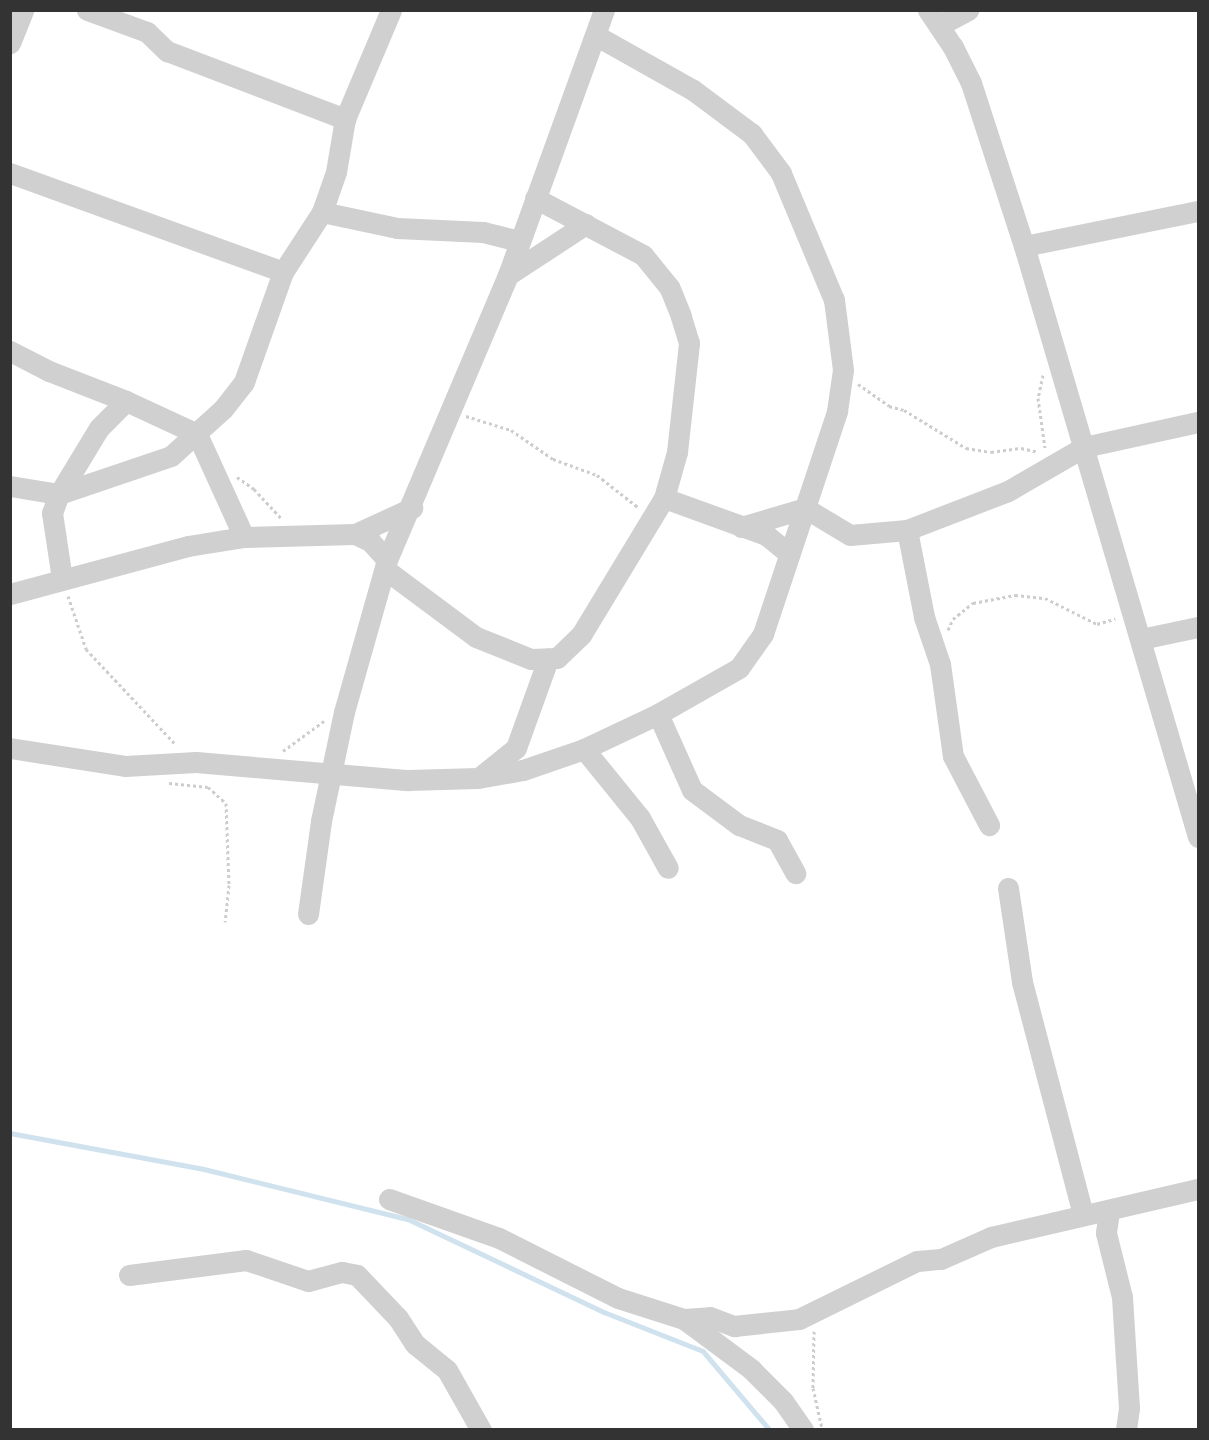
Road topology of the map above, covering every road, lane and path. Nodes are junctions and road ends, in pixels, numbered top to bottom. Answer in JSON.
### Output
{"nodes":[{"id":1,"x":23,"y":10,"type":"edge"},
{"id":2,"x":87,"y":10,"type":"edge"},
{"id":3,"x":391,"y":10,"type":"edge"},
{"id":4,"x":600,"y":12,"type":"edge"},
{"id":5,"x":950,"y":14,"type":"edge"},
{"id":6,"x":595,"y":35,"type":"junction"},
{"id":7,"x":10,"y":43,"type":"edge"},
{"id":8,"x":345,"y":119,"type":"junction"},
{"id":9,"x":10,"y":173,"type":"edge"},
{"id":10,"x":535,"y":198,"type":"junction"},
{"id":11,"x":322,"y":212,"type":"junction"},
{"id":12,"x":1198,"y":212,"type":"edge"},
{"id":13,"x":586,"y":224,"type":"junction"},
{"id":14,"x":520,"y":241,"type":"junction"},
{"id":15,"x":1024,"y":246,"type":"junction"},
{"id":16,"x":283,"y":272,"type":"junction"},
{"id":17,"x":508,"y":275,"type":"junction"},
{"id":18,"x":1052,"y":339,"type":"junction"},
{"id":19,"x":10,"y":351,"type":"edge"},
{"id":20,"x":843,"y":370,"type":"junction"},
{"id":21,"x":126,"y":400,"type":"junction"},
{"id":22,"x":449,"y":411,"type":"junction"},
{"id":23,"x":1198,"y":422,"type":"edge"},
{"id":24,"x":197,"y":434,"type":"junction"},
{"id":25,"x":1084,"y":447,"type":"junction"},
{"id":26,"x":212,"y":463,"type":"junction"},
{"id":27,"x":10,"y":486,"type":"edge"},
{"id":28,"x":59,"y":495,"type":"junction"},
{"id":29,"x":659,"y":506,"type":"junction"},
{"id":30,"x":412,"y":508,"type":"junction"},
{"id":31,"x":805,"y":508,"type":"junction"},
{"id":32,"x":741,"y":527,"type":"junction"},
{"id":33,"x":907,"y":530,"type":"junction"},
{"id":34,"x":295,"y":534,"type":"junction"},
{"id":35,"x":355,"y":534,"type":"junction"},
{"id":36,"x":244,"y":537,"type":"junction"},
{"id":37,"x":788,"y":553,"type":"junction"},
{"id":38,"x":386,"y":565,"type":"junction"},
{"id":39,"x":62,"y":579,"type":"junction"},
{"id":40,"x":10,"y":594,"type":"edge"},
{"id":41,"x":1133,"y":613,"type":"junction"},
{"id":42,"x":1198,"y":627,"type":"edge"},
{"id":43,"x":1141,"y":639,"type":"junction"},
{"id":44,"x":936,"y":645,"type":"junction"},
{"id":45,"x":548,"y":659,"type":"junction"},
{"id":46,"x":344,"y":712,"type":"junction"},
{"id":47,"x":658,"y":714,"type":"junction"},
{"id":48,"x":10,"y":748,"type":"edge"},
{"id":49,"x":584,"y":749,"type":"junction"},
{"id":50,"x":277,"y":754,"type":"dead end"},
{"id":51,"x":186,"y":762,"type":"junction"},
{"id":52,"x":332,"y":771,"type":"junction"},
{"id":53,"x":478,"y":778,"type":"junction"},
{"id":54,"x":165,"y":781,"type":"dead end"},
{"id":55,"x":1195,"y":812,"type":"edge"},
{"id":56,"x":989,"y":825,"type":"dead end"},
{"id":57,"x":1198,"y":837,"type":"edge"},
{"id":58,"x":669,"y":868,"type":"dead end"},
{"id":59,"x":795,"y":873,"type":"dead end"},
{"id":60,"x":1008,"y":888,"type":"dead end"},
{"id":61,"x":308,"y":914,"type":"dead end"},
{"id":62,"x":225,"y":922,"type":"dead end"},
{"id":63,"x":1198,"y":1189,"type":"edge"},
{"id":64,"x":389,"y":1199,"type":"dead end"},
{"id":65,"x":1109,"y":1211,"type":"junction"},
{"id":66,"x":1083,"y":1215,"type":"junction"},
{"id":67,"x":129,"y":1275,"type":"dead end"},
{"id":68,"x":814,"y":1313,"type":"junction"},
{"id":69,"x":684,"y":1319,"type":"junction"},
{"id":70,"x":481,"y":1430,"type":"edge"},
{"id":71,"x":802,"y":1430,"type":"edge"},
{"id":72,"x":822,"y":1430,"type":"edge"},
{"id":73,"x":1126,"y":1430,"type":"edge"}],
"edges":[{"from":1,"to":7,"type":"street"},
{"from":2,"to":8,"type":"street"},
{"from":3,"to":8,"type":"street"},
{"from":4,"to":6,"type":"street"},
{"from":5,"to":15,"type":"street"},
{"from":6,"to":10,"type":"street"},
{"from":6,"to":20,"type":"street"},
{"from":8,"to":11,"type":"street"},
{"from":9,"to":16,"type":"street"},
{"from":10,"to":13,"type":"street"},
{"from":10,"to":14,"type":"street"},
{"from":11,"to":14,"type":"street"},
{"from":11,"to":16,"type":"street"},
{"from":12,"to":15,"type":"street"},
{"from":13,"to":17,"type":"street"},
{"from":13,"to":29,"type":"street"},
{"from":14,"to":17,"type":"street"},
{"from":15,"to":18,"type":"street"},
{"from":16,"to":24,"type":"street"},
{"from":17,"to":22,"type":"street"},
{"from":18,"to":20,"type":"path"},
{"from":18,"to":25,"type":"street"},
{"from":19,"to":21,"type":"street"},
{"from":20,"to":31,"type":"street"},
{"from":21,"to":24,"type":"street"},
{"from":21,"to":28,"type":"street"},
{"from":22,"to":29,"type":"path"},
{"from":22,"to":30,"type":"street"},
{"from":23,"to":25,"type":"street"},
{"from":24,"to":26,"type":"street"},
{"from":24,"to":28,"type":"street"},
{"from":25,"to":33,"type":"street"},
{"from":25,"to":41,"type":"street"},
{"from":26,"to":34,"type":"path"},
{"from":26,"to":36,"type":"street"},
{"from":27,"to":28,"type":"street"},
{"from":28,"to":39,"type":"street"},
{"from":29,"to":32,"type":"street"},
{"from":29,"to":45,"type":"street"},
{"from":30,"to":35,"type":"street"},
{"from":30,"to":38,"type":"street"},
{"from":31,"to":32,"type":"street"},
{"from":31,"to":33,"type":"street"},
{"from":31,"to":37,"type":"street"},
{"from":32,"to":37,"type":"street"},
{"from":33,"to":44,"type":"street"},
{"from":34,"to":35,"type":"street"},
{"from":34,"to":36,"type":"street"},
{"from":35,"to":38,"type":"street"},
{"from":36,"to":39,"type":"street"},
{"from":37,"to":47,"type":"street"},
{"from":38,"to":45,"type":"street"},
{"from":38,"to":46,"type":"street"},
{"from":39,"to":40,"type":"street"},
{"from":39,"to":51,"type":"path"},
{"from":41,"to":43,"type":"street"},
{"from":41,"to":44,"type":"path"},
{"from":42,"to":43,"type":"street"},
{"from":43,"to":55,"type":"street"},
{"from":44,"to":56,"type":"street"},
{"from":45,"to":53,"type":"street"},
{"from":46,"to":50,"type":"path"},
{"from":46,"to":52,"type":"street"},
{"from":47,"to":49,"type":"street"},
{"from":47,"to":59,"type":"street"},
{"from":48,"to":51,"type":"street"},
{"from":49,"to":53,"type":"street"},
{"from":49,"to":58,"type":"street"},
{"from":51,"to":52,"type":"street"},
{"from":52,"to":53,"type":"street"},
{"from":52,"to":61,"type":"street"},
{"from":54,"to":62,"type":"path"},
{"from":55,"to":57,"type":"street"},
{"from":60,"to":66,"type":"street"},
{"from":63,"to":65,"type":"street"},
{"from":64,"to":69,"type":"street"},
{"from":65,"to":66,"type":"street"},
{"from":65,"to":73,"type":"street"},
{"from":66,"to":68,"type":"street"},
{"from":67,"to":70,"type":"street"},
{"from":68,"to":69,"type":"street"},
{"from":68,"to":72,"type":"path"},
{"from":69,"to":71,"type":"street"}]}
